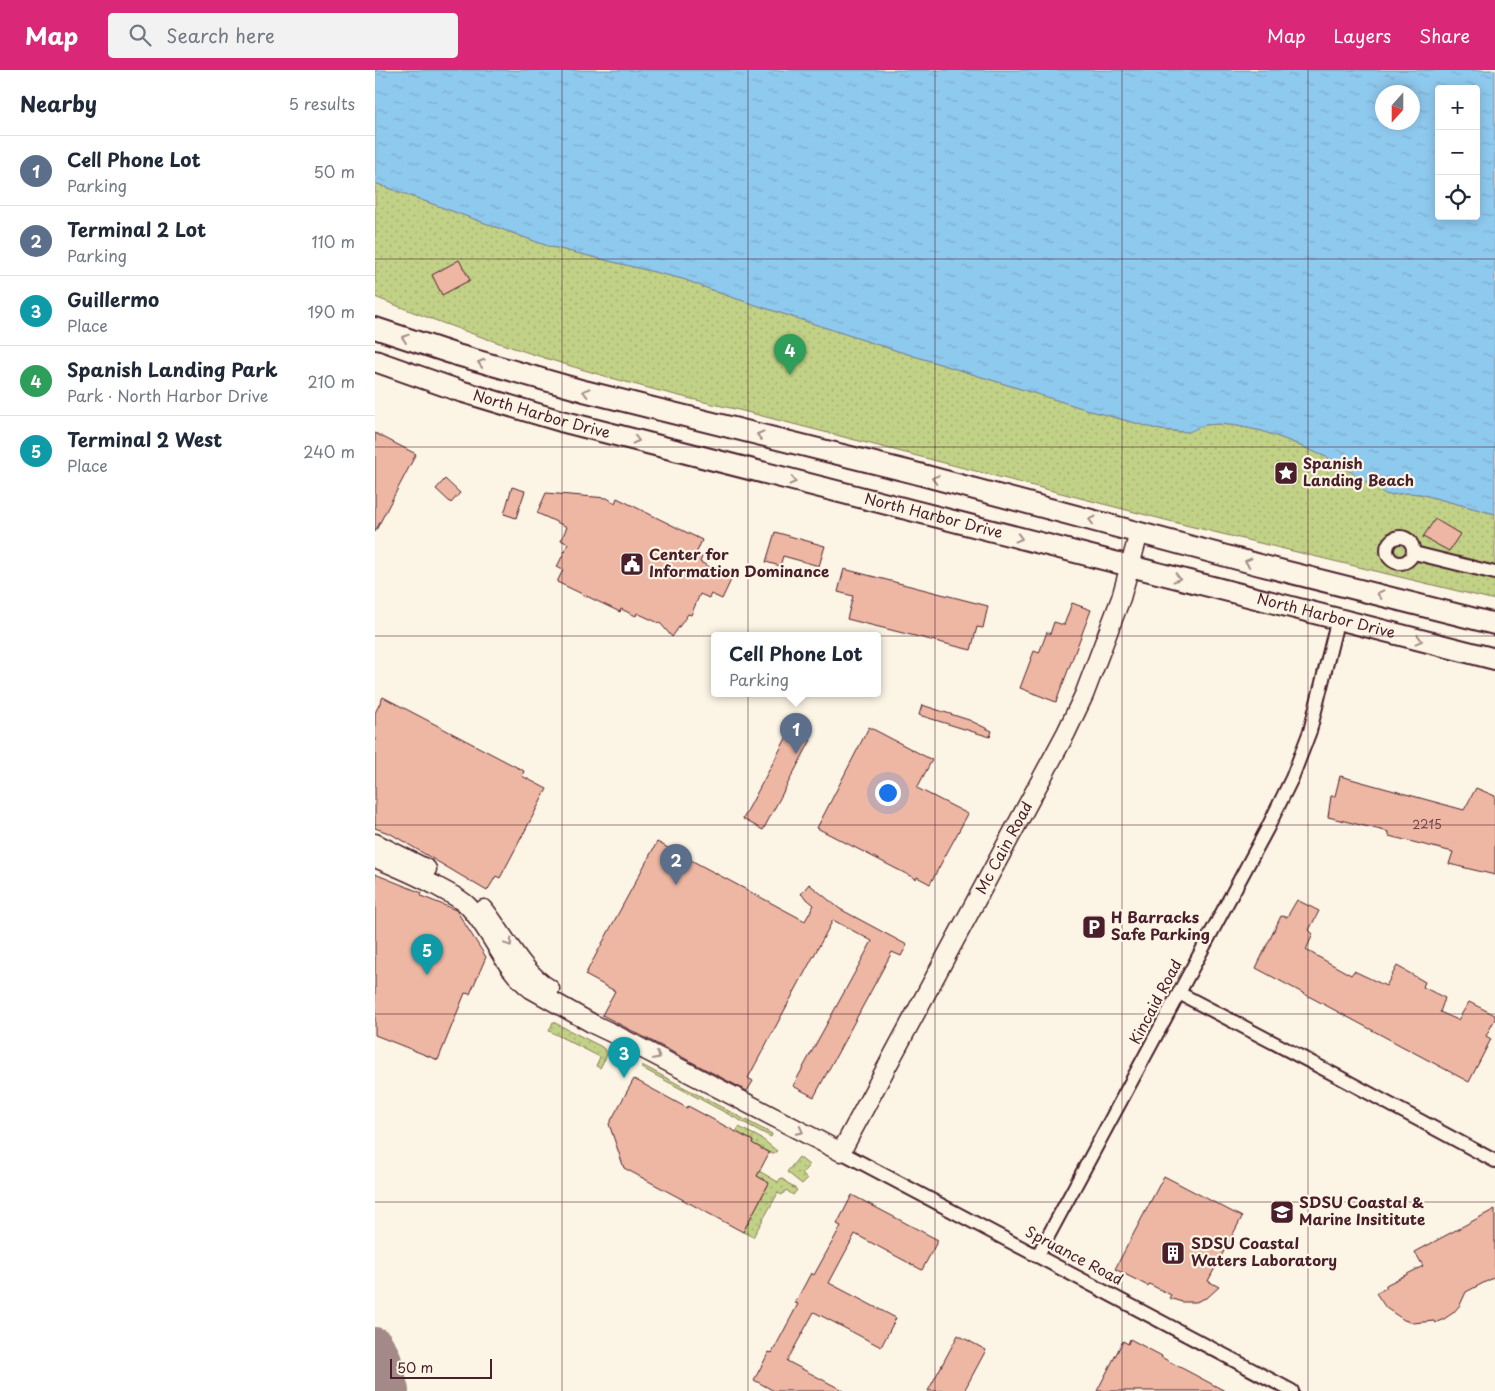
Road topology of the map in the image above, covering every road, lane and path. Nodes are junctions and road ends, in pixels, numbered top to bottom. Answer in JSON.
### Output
{"nodes":[{"id":1,"x":375,"y":328,"type":"edge"},
{"id":2,"x":375,"y":361,"type":"edge"},
{"id":3,"x":1139,"y":533,"type":"junction"},
{"id":4,"x":1414,"y":553,"type":"dead end"},
{"id":5,"x":1129,"y":567,"type":"junction"},
{"id":6,"x":1495,"y":573,"type":"edge"},
{"id":7,"x":1339,"y":618,"type":"junction"},
{"id":8,"x":1495,"y":624,"type":"edge"},
{"id":9,"x":1495,"y":660,"type":"edge"},
{"id":10,"x":375,"y":843,"type":"edge"},
{"id":11,"x":375,"y":858,"type":"edge"},
{"id":12,"x":1179,"y":993,"type":"junction"},
{"id":13,"x":614,"y":1034,"type":"junction"},
{"id":14,"x":841,"y":1152,"type":"junction"},
{"id":15,"x":1495,"y":1161,"type":"edge"},
{"id":16,"x":1038,"y":1255,"type":"junction"},
{"id":17,"x":1292,"y":1391,"type":"edge"}],
"edges":[{"from":3,"to":1,"type":"main road","one_way":true},
{"from":2,"to":5,"type":"main road","name":"North Harbor Drive","one_way":true},
{"from":3,"to":5,"type":"street","name":"Mc Cain Road"},
{"from":8,"to":3,"type":"main road","one_way":true},
{"from":4,"to":6,"type":"street"},
{"from":5,"to":7,"type":"main road","name":"North Harbor Drive","one_way":true},
{"from":5,"to":14,"type":"street","name":"Mc Cain Road"},
{"from":7,"to":9,"type":"main road","name":"North Harbor Drive","one_way":true},
{"from":7,"to":12,"type":"street","name":"Kincaid Road"},
{"from":10,"to":13,"type":"street","one_way":true},
{"from":11,"to":13,"type":"street"},
{"from":12,"to":15,"type":"street"},
{"from":12,"to":16,"type":"street","name":"Kincaid Road"},
{"from":13,"to":14,"type":"street","one_way":true},
{"from":14,"to":16,"type":"street","name":"Spruance Road"},
{"from":16,"to":17,"type":"street","name":"Spruance Road"}]}
